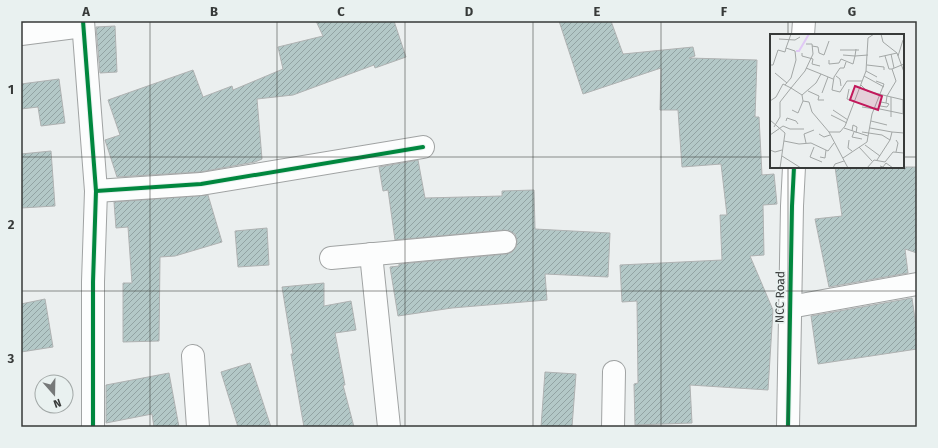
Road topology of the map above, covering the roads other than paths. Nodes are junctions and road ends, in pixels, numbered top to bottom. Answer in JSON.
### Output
{"nodes":[{"id":1,"x":804,"y":21,"type":"edge"},
{"id":2,"x":83,"y":24,"type":"edge"},
{"id":3,"x":21,"y":34,"type":"edge"},
{"id":4,"x":803,"y":34,"type":"edge"},
{"id":5,"x":423,"y":147,"type":"dead end"},
{"id":6,"x":794,"y":168,"type":"edge"},
{"id":7,"x":96,"y":191,"type":"junction"},
{"id":8,"x":505,"y":242,"type":"dead end"},
{"id":9,"x":371,"y":254,"type":"junction"},
{"id":10,"x":331,"y":258,"type":"dead end"},
{"id":11,"x":917,"y":284,"type":"edge"},
{"id":12,"x":790,"y":307,"type":"junction"},
{"id":13,"x":193,"y":356,"type":"dead end"},
{"id":14,"x":614,"y":372,"type":"dead end"},
{"id":15,"x":93,"y":427,"type":"edge"},
{"id":16,"x":198,"y":427,"type":"edge"},
{"id":17,"x":389,"y":427,"type":"edge"},
{"id":18,"x":613,"y":427,"type":"edge"},
{"id":19,"x":788,"y":427,"type":"edge"}],
"edges":[{"from":1,"to":4,"type":"street"},
{"from":2,"to":3,"type":"street"},
{"from":2,"to":7,"type":"street"},
{"from":5,"to":7,"type":"street"},
{"from":6,"to":12,"type":"street","name":"NCC Road"},
{"from":7,"to":15,"type":"street"},
{"from":8,"to":9,"type":"street"},
{"from":9,"to":10,"type":"street"},
{"from":9,"to":17,"type":"street"},
{"from":11,"to":12,"type":"street"},
{"from":12,"to":19,"type":"street","name":"NCC Road"},
{"from":13,"to":16,"type":"street"},
{"from":14,"to":18,"type":"street"}]}
